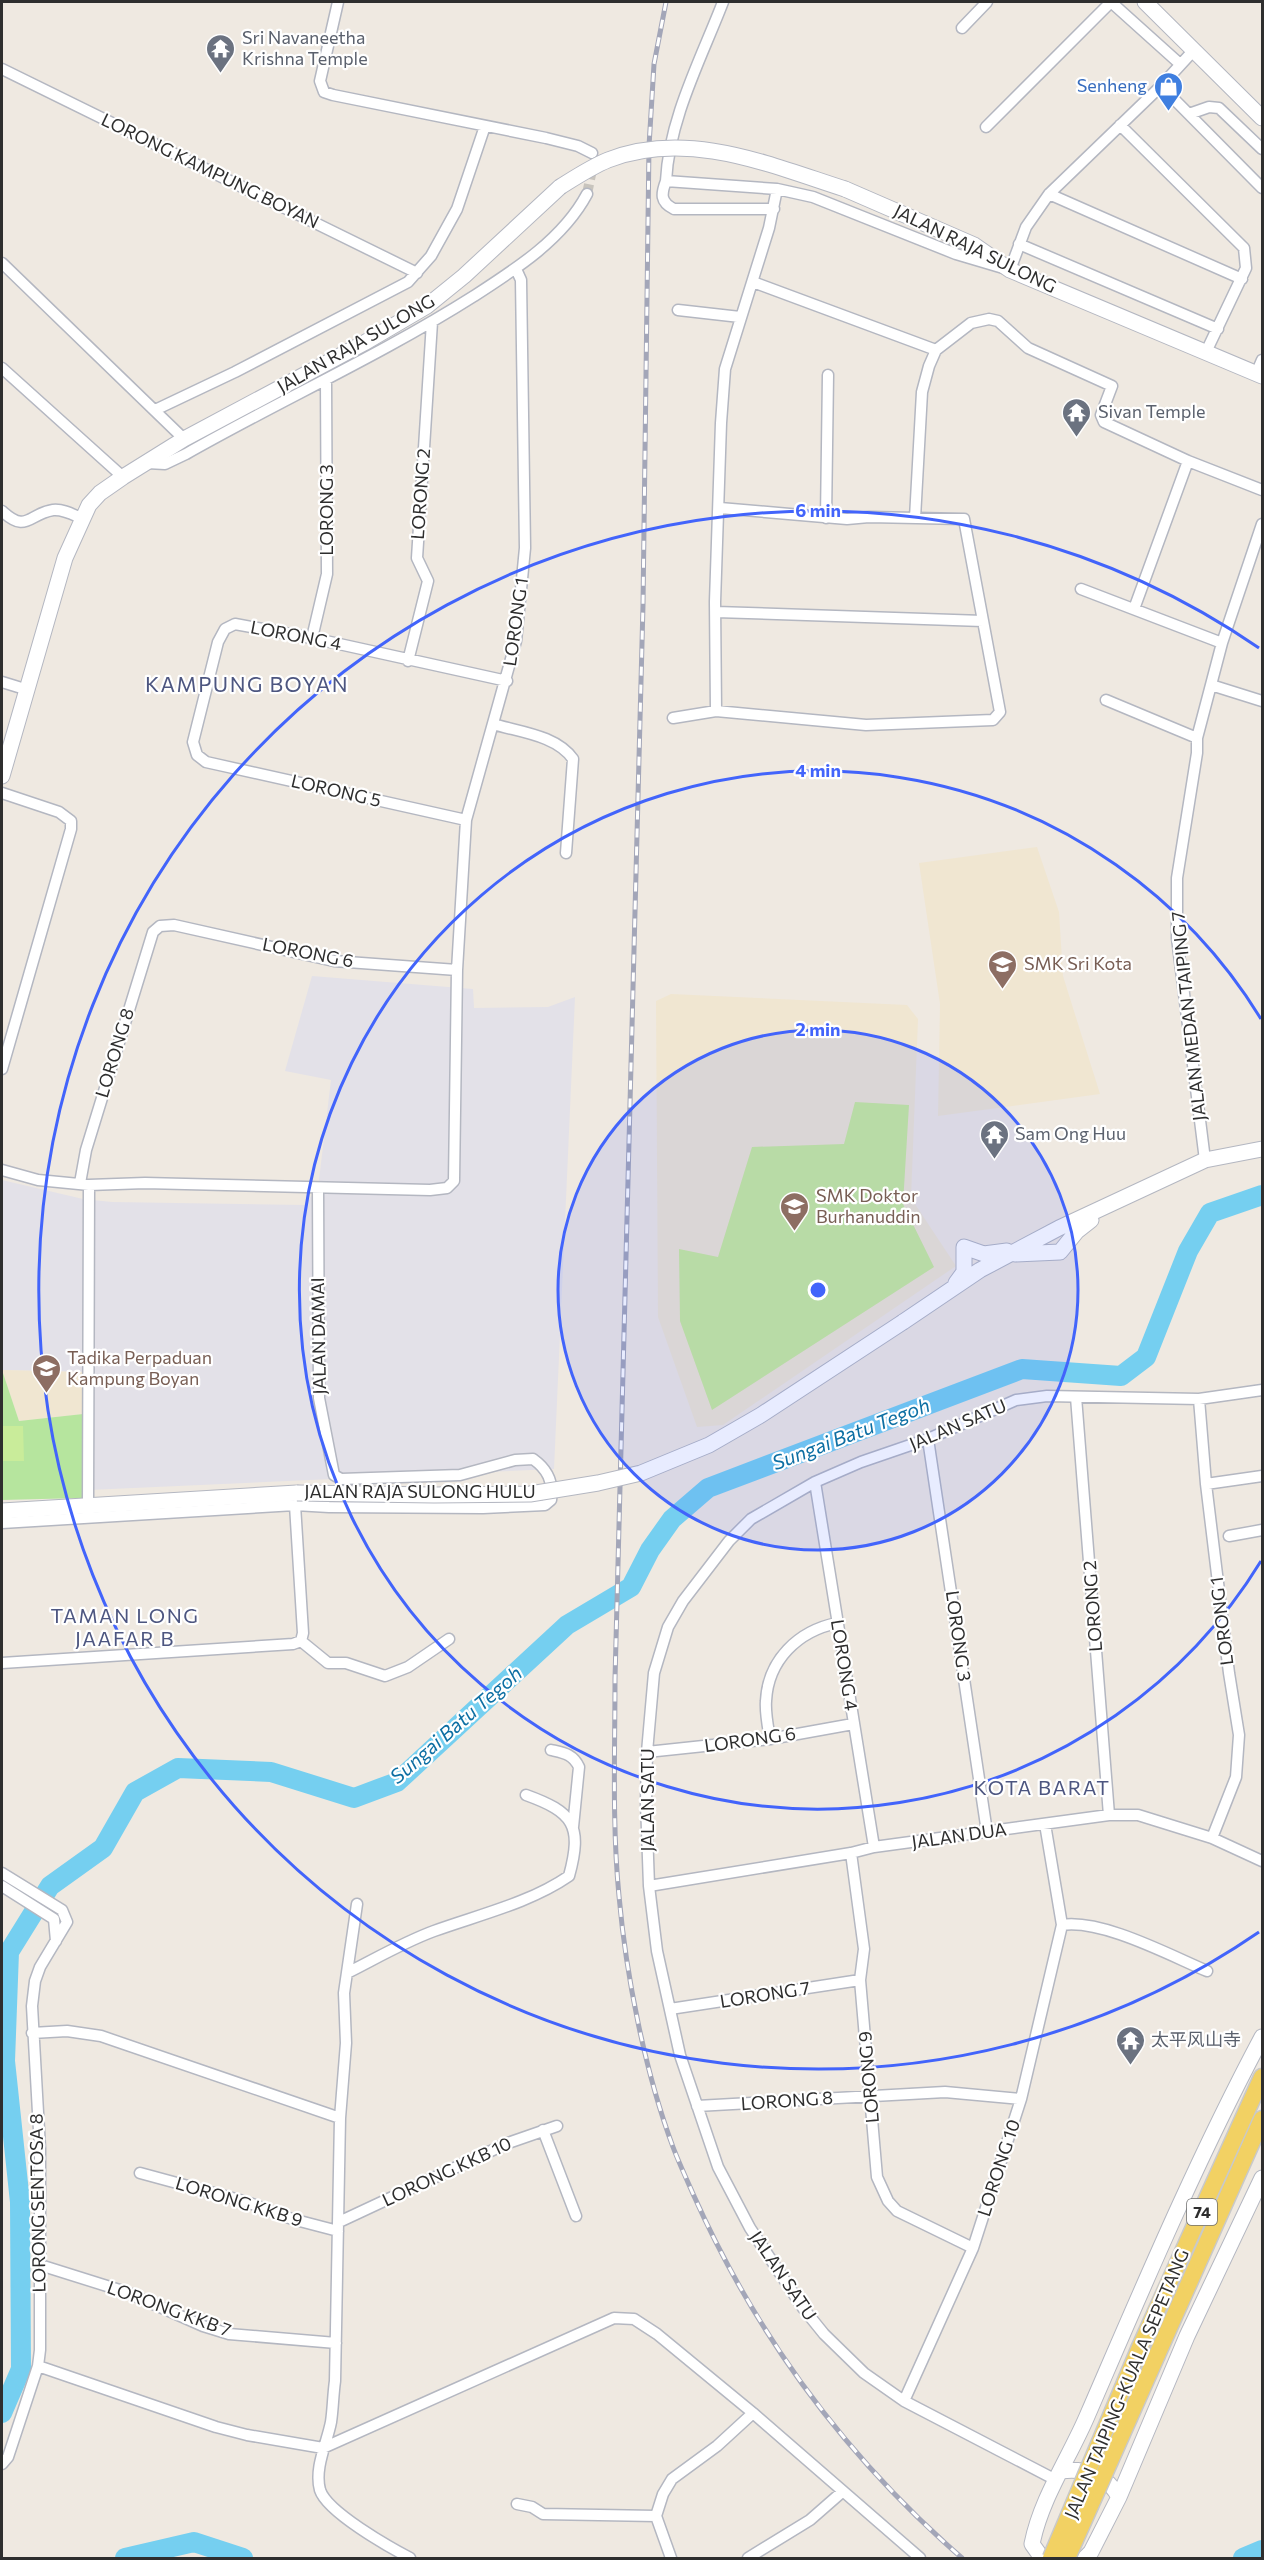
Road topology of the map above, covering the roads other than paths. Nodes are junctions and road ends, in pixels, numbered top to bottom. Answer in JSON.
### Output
{"nodes":[{"id":1,"x":338,"y":2,"type":"edge"},
{"id":2,"x":723,"y":2,"type":"edge"},
{"id":3,"x":987,"y":2,"type":"edge"},
{"id":4,"x":1145,"y":2,"type":"edge"},
{"id":5,"x":962,"y":28,"type":"dead end"},
{"id":6,"x":1194,"y":50,"type":"junction"},
{"id":7,"x":1180,"y":64,"type":"junction"},
{"id":8,"x":2,"y":69,"type":"edge"},
{"id":9,"x":1161,"y":86,"type":"junction"},
{"id":10,"x":1189,"y":114,"type":"junction"},
{"id":11,"x":1263,"y":118,"type":"edge"},
{"id":12,"x":1120,"y":125,"type":"junction"},
{"id":13,"x":485,"y":126,"type":"junction"},
{"id":14,"x":986,"y":127,"type":"dead end"},
{"id":15,"x":1263,"y":149,"type":"edge"},
{"id":16,"x":592,"y":153,"type":"dead end"},
{"id":17,"x":666,"y":181,"type":"junction"},
{"id":18,"x":1263,"y":188,"type":"edge"},
{"id":19,"x":777,"y":189,"type":"junction"},
{"id":20,"x":587,"y":194,"type":"tunnel mouth"},
{"id":21,"x":1050,"y":194,"type":"junction"},
{"id":22,"x":774,"y":209,"type":"junction"},
{"id":23,"x":1019,"y":244,"type":"junction"},
{"id":24,"x":2,"y":264,"type":"edge"},
{"id":25,"x":516,"y":269,"type":"junction"},
{"id":26,"x":1010,"y":270,"type":"junction"},
{"id":27,"x":417,"y":273,"type":"junction"},
{"id":28,"x":1242,"y":279,"type":"junction"},
{"id":29,"x":753,"y":282,"type":"junction"},
{"id":30,"x":678,"y":310,"type":"dead end"},
{"id":31,"x":740,"y":317,"type":"junction"},
{"id":32,"x":432,"y":322,"type":"junction"},
{"id":33,"x":1218,"y":328,"type":"junction"},
{"id":34,"x":936,"y":350,"type":"junction"},
{"id":35,"x":1206,"y":352,"type":"junction"},
{"id":36,"x":2,"y":368,"type":"edge"},
{"id":37,"x":1260,"y":370,"type":"edge"},
{"id":38,"x":828,"y":375,"type":"dead end"},
{"id":39,"x":326,"y":380,"type":"junction"},
{"id":40,"x":155,"y":410,"type":"junction"},
{"id":41,"x":184,"y":440,"type":"junction"},
{"id":42,"x":1188,"y":461,"type":"junction"},
{"id":43,"x":146,"y":463,"type":"junction"},
{"id":44,"x":123,"y":477,"type":"junction"},
{"id":45,"x":1263,"y":490,"type":"edge"},
{"id":46,"x":720,"y":508,"type":"junction"},
{"id":47,"x":2,"y":511,"type":"edge"},
{"id":48,"x":81,"y":518,"type":"junction"},
{"id":49,"x":826,"y":518,"type":"junction"},
{"id":50,"x":915,"y":518,"type":"junction"},
{"id":51,"x":1263,"y":524,"type":"edge"},
{"id":52,"x":1081,"y":589,"type":"dead end"},
{"id":53,"x":1134,"y":609,"type":"junction"},
{"id":54,"x":716,"y":612,"type":"junction"},
{"id":55,"x":983,"y":621,"type":"junction"},
{"id":56,"x":312,"y":638,"type":"junction"},
{"id":57,"x":1222,"y":643,"type":"junction"},
{"id":58,"x":408,"y":661,"type":"junction"},
{"id":59,"x":2,"y":681,"type":"edge"},
{"id":60,"x":507,"y":681,"type":"junction"},
{"id":61,"x":1211,"y":685,"type":"junction"},
{"id":62,"x":28,"y":690,"type":"junction"},
{"id":63,"x":1106,"y":700,"type":"dead end"},
{"id":64,"x":1263,"y":701,"type":"edge"},
{"id":65,"x":716,"y":711,"type":"junction"},
{"id":66,"x":673,"y":718,"type":"dead end"},
{"id":67,"x":493,"y":724,"type":"junction"},
{"id":68,"x":1197,"y":738,"type":"junction"},
{"id":69,"x":206,"y":762,"type":"joint"},
{"id":70,"x":2,"y":776,"type":"edge"},
{"id":71,"x":2,"y":793,"type":"edge"},
{"id":72,"x":466,"y":820,"type":"junction"},
{"id":73,"x":566,"y":853,"type":"dead end"},
{"id":74,"x":160,"y":926,"type":"joint"},
{"id":75,"x":457,"y":970,"type":"junction"},
{"id":76,"x":2,"y":1070,"type":"edge"},
{"id":77,"x":1263,"y":1149,"type":"edge"},
{"id":78,"x":1205,"y":1160,"type":"junction"},
{"id":79,"x":2,"y":1170,"type":"edge"},
{"id":80,"x":85,"y":1184,"type":"junction"},
{"id":81,"x":318,"y":1188,"type":"junction"},
{"id":82,"x":1105,"y":1208,"type":"junction"},
{"id":83,"x":1027,"y":1244,"type":"junction"},
{"id":84,"x":1010,"y":1254,"type":"junction"},
{"id":85,"x":951,"y":1290,"type":"junction"},
{"id":86,"x":1263,"y":1390,"type":"edge"},
{"id":87,"x":1076,"y":1397,"type":"junction"},
{"id":88,"x":1199,"y":1399,"type":"junction"},
{"id":89,"x":928,"y":1439,"type":"junction"},
{"id":90,"x":1263,"y":1476,"type":"edge"},
{"id":91,"x":815,"y":1482,"type":"junction"},
{"id":92,"x":1206,"y":1484,"type":"junction"},
{"id":93,"x":296,"y":1499,"type":"junction"},
{"id":94,"x":88,"y":1505,"type":"junction"},
{"id":95,"x":2,"y":1511,"type":"edge"},
{"id":96,"x":2,"y":1523,"type":"edge"},
{"id":97,"x":1263,"y":1530,"type":"edge"},
{"id":98,"x":1229,"y":1536,"type":"dead end"},
{"id":99,"x":837,"y":1623,"type":"junction"},
{"id":100,"x":448,"y":1639,"type":"dead end"},
{"id":101,"x":301,"y":1641,"type":"junction"},
{"id":102,"x":2,"y":1663,"type":"edge"},
{"id":103,"x":853,"y":1724,"type":"junction"},
{"id":104,"x":770,"y":1739,"type":"junction"},
{"id":105,"x":551,"y":1750,"type":"dead end"},
{"id":106,"x":646,"y":1752,"type":"junction"},
{"id":107,"x":526,"y":1795,"type":"dead end"},
{"id":108,"x":1109,"y":1815,"type":"junction"},
{"id":109,"x":1045,"y":1824,"type":"junction"},
{"id":110,"x":573,"y":1828,"type":"junction"},
{"id":111,"x":987,"y":1832,"type":"junction"},
{"id":112,"x":1212,"y":1838,"type":"junction"},
{"id":113,"x":874,"y":1847,"type":"junction"},
{"id":114,"x":851,"y":1853,"type":"junction"},
{"id":115,"x":1263,"y":1861,"type":"edge"},
{"id":116,"x":2,"y":1873,"type":"edge"},
{"id":117,"x":2,"y":1886,"type":"edge"},
{"id":118,"x":649,"y":1886,"type":"junction"},
{"id":119,"x":357,"y":1904,"type":"dead end"},
{"id":120,"x":1062,"y":1925,"type":"junction"},
{"id":121,"x":56,"y":1941,"type":"junction"},
{"id":122,"x":1207,"y":1971,"type":"dead end"},
{"id":123,"x":347,"y":1972,"type":"junction"},
{"id":124,"x":860,"y":1980,"type":"junction"},
{"id":125,"x":670,"y":2009,"type":"junction"},
{"id":126,"x":33,"y":2033,"type":"junction"},
{"id":127,"x":1263,"y":2037,"type":"edge"},
{"id":128,"x":1263,"y":2077,"type":"edge"},
{"id":129,"x":872,"y":2095,"type":"junction"},
{"id":130,"x":1021,"y":2099,"type":"junction"},
{"id":131,"x":697,"y":2106,"type":"junction"},
{"id":132,"x":340,"y":2118,"type":"junction"},
{"id":133,"x":1263,"y":2119,"type":"edge"},
{"id":134,"x":557,"y":2126,"type":"dead end"},
{"id":135,"x":543,"y":2130,"type":"junction"},
{"id":136,"x":140,"y":2173,"type":"dead end"},
{"id":137,"x":1263,"y":2178,"type":"edge"},
{"id":138,"x":576,"y":2216,"type":"dead end"},
{"id":139,"x":339,"y":2226,"type":"junction"},
{"id":140,"x":973,"y":2248,"type":"junction"},
{"id":141,"x":40,"y":2265,"type":"junction"},
{"id":142,"x":336,"y":2343,"type":"junction"},
{"id":143,"x":38,"y":2366,"type":"junction"},
{"id":144,"x":904,"y":2401,"type":"junction"},
{"id":145,"x":753,"y":2413,"type":"junction"},
{"id":146,"x":323,"y":2448,"type":"junction"},
{"id":147,"x":2,"y":2464,"type":"edge"},
{"id":148,"x":1058,"y":2476,"type":"junction"},
{"id":149,"x":842,"y":2492,"type":"junction"},
{"id":150,"x":1119,"y":2497,"type":"junction"},
{"id":151,"x":517,"y":2504,"type":"dead end"},
{"id":152,"x":656,"y":2516,"type":"junction"},
{"id":153,"x":1089,"y":2556,"type":"edge"},
{"id":154,"x":410,"y":2559,"type":"edge"},
{"id":155,"x":671,"y":2559,"type":"edge"},
{"id":156,"x":748,"y":2559,"type":"edge"},
{"id":157,"x":920,"y":2559,"type":"edge"},
{"id":158,"x":1042,"y":2559,"type":"edge"},
{"id":159,"x":1051,"y":2559,"type":"edge"},
{"id":160,"x":1067,"y":2559,"type":"edge"}],
"edges":[{"from":1,"to":13,"type":"street"},
{"from":2,"to":17,"type":"street"},
{"from":3,"to":5,"type":"street"},
{"from":4,"to":6,"type":"street"},
{"from":6,"to":7,"type":"street"},
{"from":6,"to":11,"type":"street"},
{"from":7,"to":9,"type":"street"},
{"from":7,"to":14,"type":"street"},
{"from":8,"to":27,"type":"street","name":"LORONG KAMPUNG BOYAN"},
{"from":9,"to":10,"type":"street"},
{"from":9,"to":12,"type":"street"},
{"from":10,"to":15,"type":"street"},
{"from":10,"to":18,"type":"street"},
{"from":12,"to":21,"type":"street"},
{"from":12,"to":28,"type":"street"},
{"from":13,"to":16,"type":"street"},
{"from":13,"to":27,"type":"street"},
{"from":17,"to":19,"type":"street"},
{"from":17,"to":22,"type":"street"},
{"from":19,"to":22,"type":"street"},
{"from":19,"to":26,"type":"street"},
{"from":20,"to":25,"type":"street"},
{"from":21,"to":23,"type":"street"},
{"from":21,"to":28,"type":"street"},
{"from":22,"to":29,"type":"street"},
{"from":23,"to":26,"type":"street"},
{"from":23,"to":33,"type":"street"},
{"from":24,"to":40,"type":"street"},
{"from":25,"to":32,"type":"street"},
{"from":25,"to":60,"type":"street","name":"LORONG 1"},
{"from":26,"to":35,"type":"street","name":"JALAN RAJA SULONG"},
{"from":26,"to":41,"type":"street","name":"JALAN RAJA SULONG","bridge":true},
{"from":27,"to":40,"type":"street"},
{"from":28,"to":33,"type":"street"},
{"from":29,"to":31,"type":"street"},
{"from":29,"to":34,"type":"street"},
{"from":30,"to":31,"type":"street"},
{"from":31,"to":46,"type":"street"},
{"from":32,"to":39,"type":"street"},
{"from":32,"to":58,"type":"street","name":"LORONG 2"},
{"from":33,"to":35,"type":"street"},
{"from":34,"to":42,"type":"street"},
{"from":34,"to":50,"type":"street"},
{"from":35,"to":37,"type":"street","name":"JALAN RAJA SULONG"},
{"from":36,"to":44,"type":"street"},
{"from":38,"to":49,"type":"street"},
{"from":39,"to":43,"type":"street"},
{"from":39,"to":56,"type":"street","name":"LORONG 3"},
{"from":40,"to":41,"type":"street"},
{"from":41,"to":43,"type":"street","name":"JALAN RAJA SULONG"},
{"from":42,"to":45,"type":"street"},
{"from":42,"to":53,"type":"street"},
{"from":43,"to":44,"type":"street","name":"JALAN RAJA SULONG"},
{"from":44,"to":48,"type":"street","name":"JALAN RAJA SULONG"},
{"from":46,"to":49,"type":"street"},
{"from":46,"to":54,"type":"street"},
{"from":47,"to":48,"type":"street"},
{"from":48,"to":62,"type":"street","name":"JALAN RAJA SULONG"},
{"from":49,"to":50,"type":"street"},
{"from":50,"to":55,"type":"street"},
{"from":51,"to":57,"type":"street","name":"JALAN MEDAN TAIPING 7"},
{"from":52,"to":53,"type":"street"},
{"from":53,"to":57,"type":"street"},
{"from":54,"to":55,"type":"street"},
{"from":54,"to":65,"type":"street"},
{"from":55,"to":65,"type":"street"},
{"from":56,"to":58,"type":"street","name":"LORONG 4"},
{"from":56,"to":69,"type":"street","name":"LORONG 4"},
{"from":57,"to":61,"type":"street","name":"JALAN MEDAN TAIPING 7"},
{"from":58,"to":60,"type":"street","name":"LORONG 4"},
{"from":59,"to":62,"type":"street"},
{"from":60,"to":67,"type":"street","name":"LORONG 1"},
{"from":61,"to":64,"type":"street"},
{"from":61,"to":68,"type":"street","name":"JALAN MEDAN TAIPING 7"},
{"from":62,"to":70,"type":"street","name":"JALAN RAJA SULONG"},
{"from":63,"to":68,"type":"street"},
{"from":65,"to":66,"type":"street"},
{"from":67,"to":72,"type":"street","name":"LORONG 1"},
{"from":67,"to":73,"type":"street"},
{"from":68,"to":78,"type":"street","name":"JALAN MEDAN TAIPING 7"},
{"from":69,"to":72,"type":"street","name":"LORONG 5"},
{"from":71,"to":76,"type":"street"},
{"from":72,"to":75,"type":"street","name":"LORONG 1"},
{"from":74,"to":75,"type":"street","name":"LORONG 6"},
{"from":74,"to":80,"type":"street","name":"LORONG 8"},
{"from":75,"to":81,"type":"street","name":"LORONG 1"},
{"from":77,"to":78,"type":"street"},
{"from":78,"to":82,"type":"street"},
{"from":79,"to":80,"type":"street"},
{"from":80,"to":81,"type":"street"},
{"from":80,"to":94,"type":"street","name":"LORONG 8"},
{"from":81,"to":93,"type":"street","name":"JALAN DAMAI"},
{"from":82,"to":83,"type":"street"},
{"from":82,"to":84,"type":"street"},
{"from":83,"to":84,"type":"street","name":"JALAN RAJA SULONG HULU"},
{"from":83,"to":85,"type":"street"},
{"from":84,"to":85,"type":"street","name":"JALAN RAJA SULONG HULU"},
{"from":85,"to":93,"type":"street","name":"JALAN RAJA SULONG HULU","bridge":true},
{"from":86,"to":88,"type":"street","name":"JALAN SATU"},
{"from":87,"to":88,"type":"street","name":"JALAN SATU"},
{"from":87,"to":89,"type":"street","name":"JALAN SATU"},
{"from":87,"to":108,"type":"street","name":"LORONG 2"},
{"from":88,"to":92,"type":"street","name":"LORONG 1"},
{"from":89,"to":91,"type":"street","name":"JALAN SATU"},
{"from":89,"to":111,"type":"street","name":"LORONG 3"},
{"from":90,"to":92,"type":"street"},
{"from":91,"to":99,"type":"street","name":"LORONG 4"},
{"from":91,"to":106,"type":"street","name":"JALAN SATU"},
{"from":92,"to":112,"type":"street","name":"LORONG 1"},
{"from":93,"to":94,"type":"street","name":"JALAN RAJA SULONG HULU"},
{"from":93,"to":96,"type":"street"},
{"from":93,"to":101,"type":"street"},
{"from":94,"to":95,"type":"street","name":"JALAN RAJA SULONG HULU"},
{"from":97,"to":98,"type":"street"},
{"from":99,"to":103,"type":"street","name":"LORONG 4"},
{"from":99,"to":104,"type":"street"},
{"from":100,"to":101,"type":"street"},
{"from":101,"to":102,"type":"street"},
{"from":103,"to":104,"type":"street","name":"LORONG 6"},
{"from":103,"to":113,"type":"street","name":"LORONG 4"},
{"from":104,"to":106,"type":"street","name":"LORONG 6"},
{"from":105,"to":110,"type":"street"},
{"from":106,"to":118,"type":"street","name":"JALAN SATU"},
{"from":107,"to":110,"type":"street"},
{"from":108,"to":109,"type":"street","name":"JALAN DUA"},
{"from":108,"to":112,"type":"street","name":"JALAN DUA"},
{"from":109,"to":111,"type":"street","name":"JALAN DUA"},
{"from":109,"to":120,"type":"street","name":"LORONG 10"},
{"from":110,"to":123,"type":"street"},
{"from":111,"to":113,"type":"street","name":"JALAN DUA"},
{"from":112,"to":115,"type":"street","name":"JALAN DUA"},
{"from":113,"to":114,"type":"street","name":"JALAN DUA"},
{"from":114,"to":118,"type":"street","name":"JALAN DUA"},
{"from":114,"to":124,"type":"street","name":"LORONG 9"},
{"from":116,"to":121,"type":"street","name":"LORONG SENTOSA 8"},
{"from":117,"to":121,"type":"street"},
{"from":118,"to":125,"type":"street","name":"JALAN SATU"},
{"from":119,"to":123,"type":"street"},
{"from":120,"to":122,"type":"street"},
{"from":120,"to":130,"type":"street","name":"LORONG 10"},
{"from":121,"to":126,"type":"street","name":"LORONG SENTOSA 8"},
{"from":123,"to":132,"type":"street"},
{"from":124,"to":125,"type":"street","name":"LORONG 7"},
{"from":124,"to":129,"type":"street","name":"LORONG 9"},
{"from":125,"to":131,"type":"street","name":"JALAN SATU"},
{"from":126,"to":132,"type":"street"},
{"from":126,"to":141,"type":"street","name":"LORONG SENTOSA 8"},
{"from":127,"to":148,"type":"street"},
{"from":128,"to":159,"type":"main road","name":"JALAN TAIPING-KUALA SEPETANG","number":"74","bridge":true},
{"from":129,"to":130,"type":"street","name":"LORONG 8"},
{"from":129,"to":131,"type":"street","name":"LORONG 8"},
{"from":129,"to":140,"type":"street","name":"LORONG 9"},
{"from":130,"to":140,"type":"street","name":"LORONG 10"},
{"from":131,"to":144,"type":"street","name":"JALAN SATU"},
{"from":132,"to":139,"type":"street"},
{"from":133,"to":160,"type":"main road","name":"JALAN TAIPING-KUALA SEPETANG","number":"74","bridge":true},
{"from":134,"to":135,"type":"street","name":"LORONG KKB 10"},
{"from":135,"to":138,"type":"street"},
{"from":135,"to":139,"type":"street","name":"LORONG KKB 10"},
{"from":136,"to":139,"type":"street","name":"LORONG KKB 9"},
{"from":137,"to":150,"type":"street"},
{"from":139,"to":142,"type":"street"},
{"from":140,"to":144,"type":"street","name":"LORONG 10"},
{"from":141,"to":142,"type":"street","name":"LORONG KKB 7"},
{"from":141,"to":143,"type":"street","name":"LORONG SENTOSA 8"},
{"from":142,"to":146,"type":"street"},
{"from":143,"to":146,"type":"street"},
{"from":143,"to":147,"type":"street","name":"LORONG SENTOSA 8"},
{"from":144,"to":148,"type":"street","name":"JALAN SATU"},
{"from":145,"to":146,"type":"street"},
{"from":145,"to":149,"type":"street"},
{"from":145,"to":152,"type":"street"},
{"from":146,"to":154,"type":"street"},
{"from":148,"to":150,"type":"street"},
{"from":148,"to":158,"type":"street"},
{"from":149,"to":156,"type":"street"},
{"from":149,"to":157,"type":"street"},
{"from":150,"to":153,"type":"street"},
{"from":151,"to":152,"type":"street"},
{"from":152,"to":155,"type":"street"}]}
